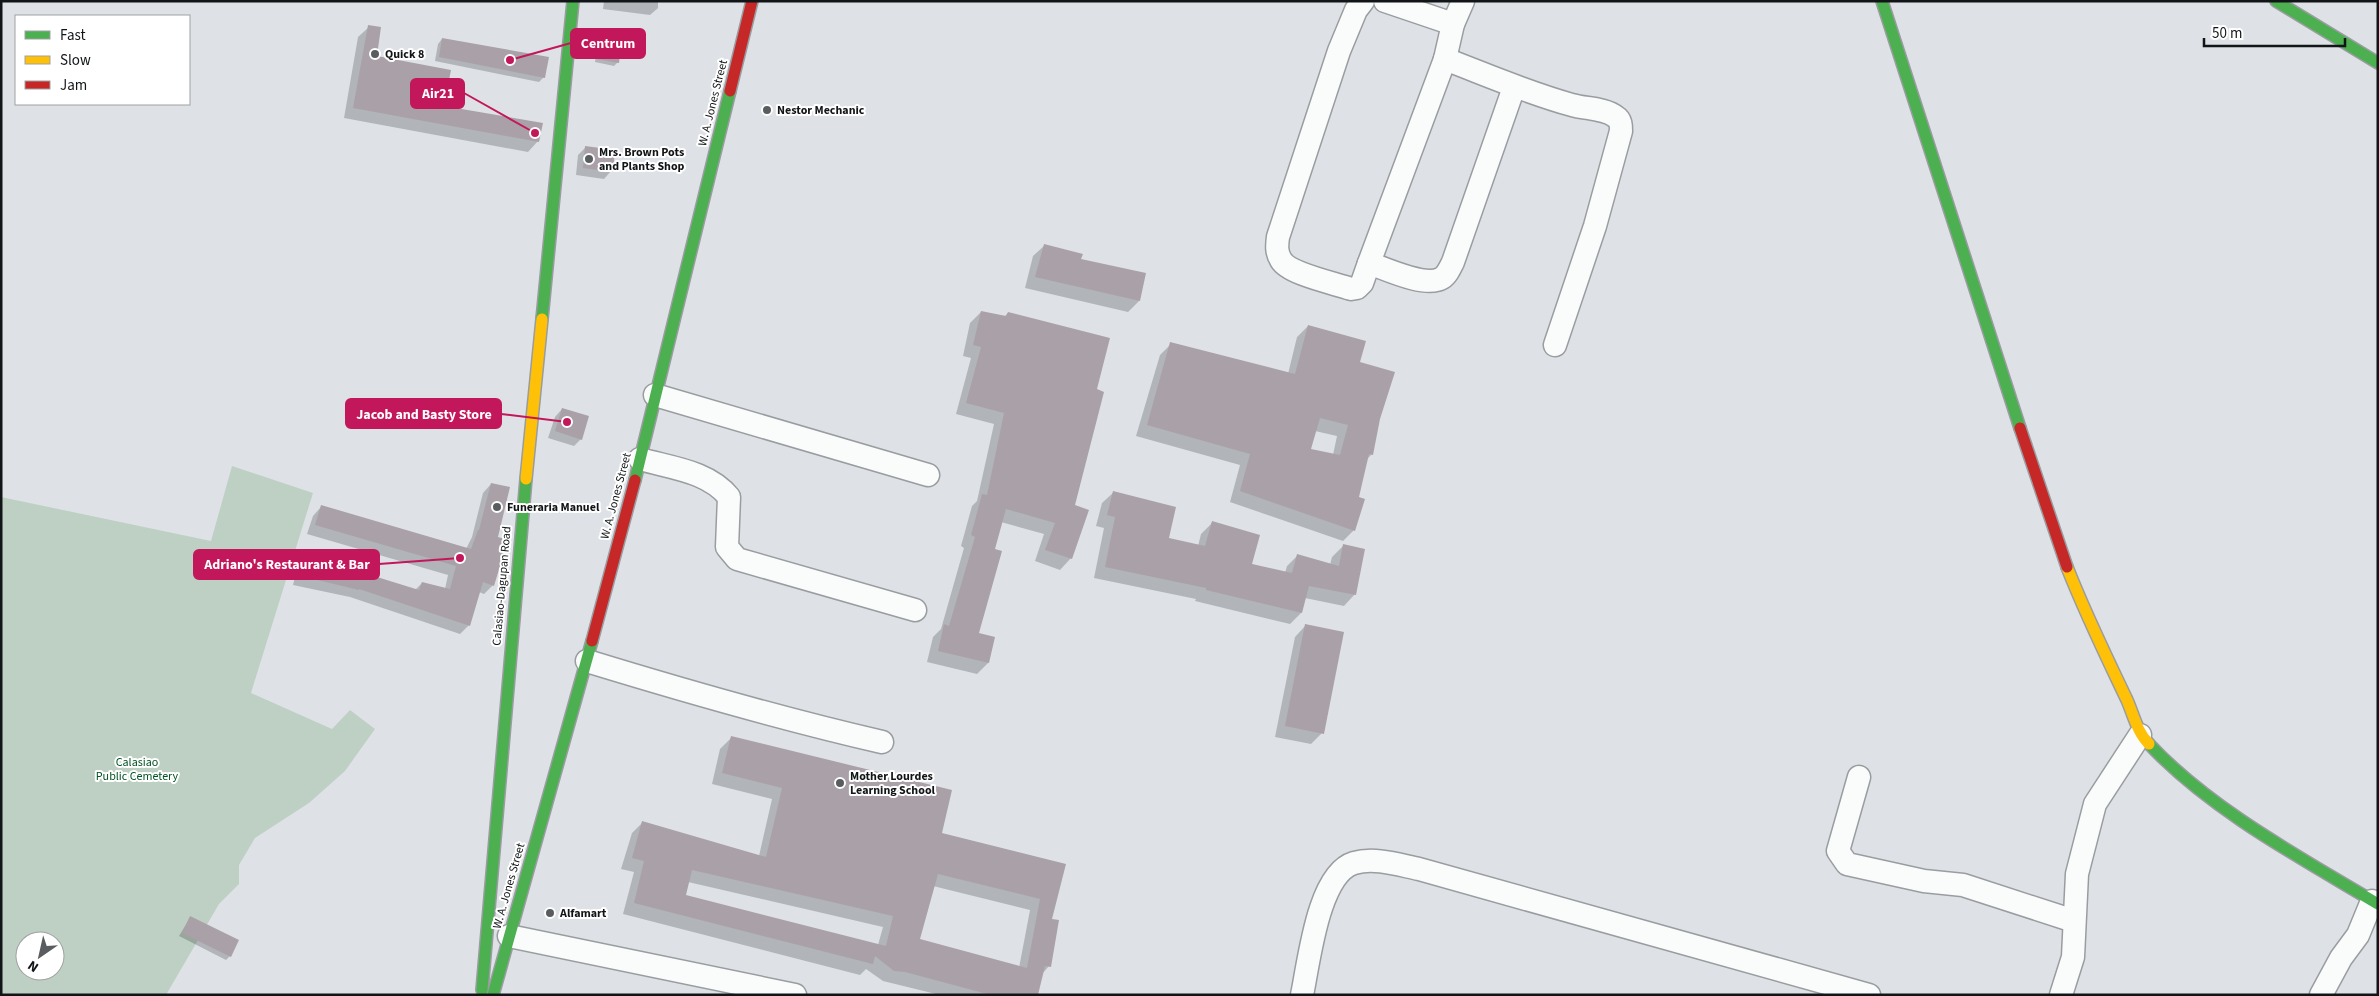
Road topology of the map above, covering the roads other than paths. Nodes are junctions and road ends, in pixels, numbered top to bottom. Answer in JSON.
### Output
{"nodes":[{"id":1,"x":573,"y":1,"type":"edge"},
{"id":2,"x":752,"y":1,"type":"edge"},
{"id":3,"x":1363,"y":1,"type":"edge"},
{"id":4,"x":1386,"y":1,"type":"edge"},
{"id":5,"x":1463,"y":1,"type":"edge"},
{"id":6,"x":1882,"y":1,"type":"edge"},
{"id":7,"x":2276,"y":1,"type":"edge"},
{"id":8,"x":1452,"y":24,"type":"junction"},
{"id":9,"x":1445,"y":59,"type":"junction"},
{"id":10,"x":2378,"y":63,"type":"edge"},
{"id":11,"x":1514,"y":86,"type":"junction"},
{"id":12,"x":1369,"y":263,"type":"junction"},
{"id":13,"x":1555,"y":345,"type":"dead end"},
{"id":14,"x":655,"y":395,"type":"junction"},
{"id":15,"x":640,"y":459,"type":"junction"},
{"id":16,"x":928,"y":475,"type":"dead end"},
{"id":17,"x":915,"y":610,"type":"dead end"},
{"id":18,"x":587,"y":661,"type":"junction"},
{"id":19,"x":2140,"y":735,"type":"junction"},
{"id":20,"x":882,"y":742,"type":"dead end"},
{"id":21,"x":1859,"y":777,"type":"dead end"},
{"id":22,"x":2375,"y":902,"type":"edge"},
{"id":23,"x":2074,"y":921,"type":"junction"},
{"id":24,"x":509,"y":936,"type":"junction"},
{"id":25,"x":481,"y":995,"type":"edge"},
{"id":26,"x":493,"y":995,"type":"edge"},
{"id":27,"x":795,"y":995,"type":"edge"},
{"id":28,"x":1302,"y":995,"type":"edge"},
{"id":29,"x":1869,"y":995,"type":"edge"},
{"id":30,"x":2061,"y":995,"type":"edge"},
{"id":31,"x":2321,"y":995,"type":"edge"}],
"edges":[{"from":1,"to":25,"type":"main road","name":"Calasiao-Dagupan Road"},
{"from":2,"to":14,"type":"main road","name":"W. A. Jones Street"},
{"from":3,"to":12,"type":"street"},
{"from":4,"to":8,"type":"street"},
{"from":5,"to":8,"type":"street"},
{"from":6,"to":19,"type":"main road"},
{"from":7,"to":10,"type":"main road"},
{"from":8,"to":9,"type":"street"},
{"from":9,"to":11,"type":"street"},
{"from":9,"to":12,"type":"street"},
{"from":11,"to":12,"type":"street"},
{"from":11,"to":13,"type":"street"},
{"from":14,"to":15,"type":"main road","name":"W. A. Jones Street"},
{"from":14,"to":16,"type":"street"},
{"from":15,"to":17,"type":"street"},
{"from":15,"to":18,"type":"main road","name":"W. A. Jones Street"},
{"from":18,"to":20,"type":"street"},
{"from":18,"to":24,"type":"main road","name":"W. A. Jones Street"},
{"from":19,"to":22,"type":"main road"},
{"from":19,"to":23,"type":"street"},
{"from":21,"to":23,"type":"street"},
{"from":22,"to":31,"type":"street"},
{"from":23,"to":30,"type":"street"},
{"from":24,"to":26,"type":"main road","name":"W. A. Jones Street"},
{"from":24,"to":27,"type":"street"},
{"from":28,"to":29,"type":"street"}]}
